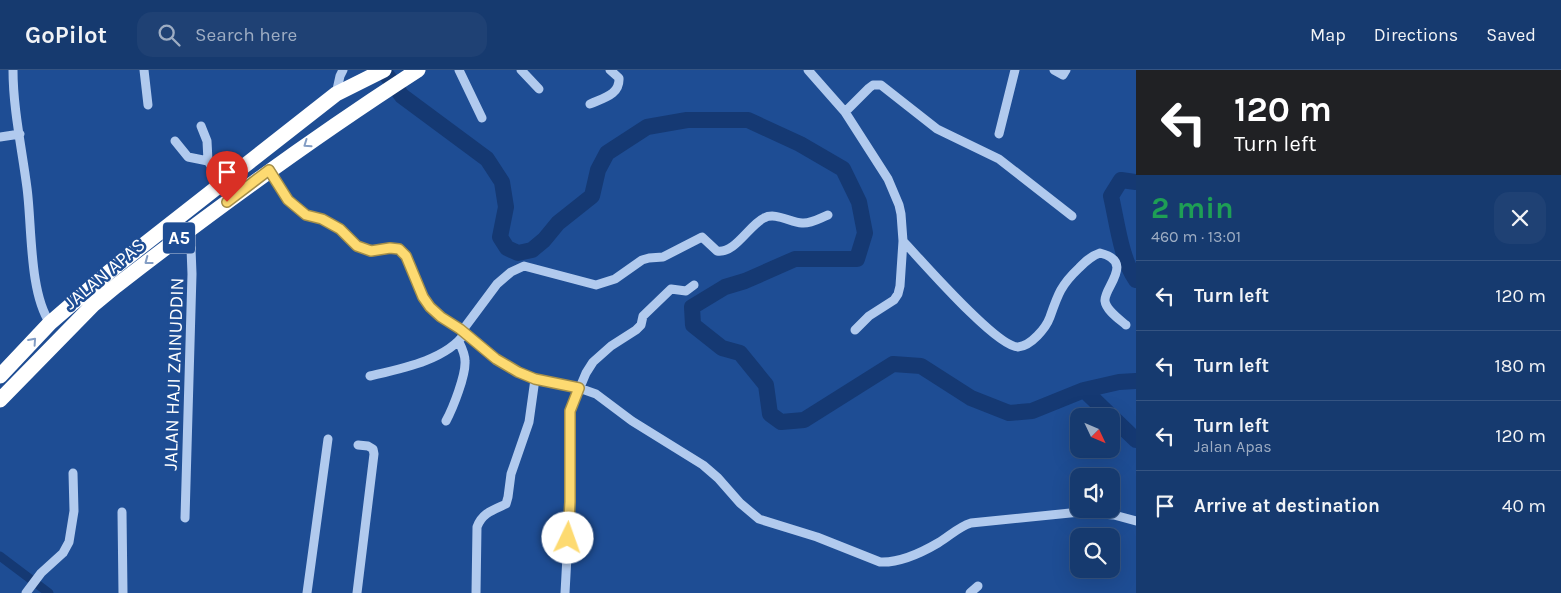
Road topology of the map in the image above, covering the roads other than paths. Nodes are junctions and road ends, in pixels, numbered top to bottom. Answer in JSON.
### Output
{"nodes":[{"id":1,"x":14,"y":70,"type":"edge"},
{"id":2,"x":144,"y":70,"type":"edge"},
{"id":3,"x":343,"y":70,"type":"edge"},
{"id":4,"x":384,"y":70,"type":"edge"},
{"id":5,"x":459,"y":70,"type":"edge"},
{"id":6,"x":521,"y":70,"type":"edge"},
{"id":7,"x":610,"y":70,"type":"edge"},
{"id":8,"x":808,"y":70,"type":"edge"},
{"id":9,"x":1016,"y":70,"type":"edge"},
{"id":10,"x":1054,"y":70,"type":"edge"},
{"id":11,"x":1066,"y":70,"type":"edge"},
{"id":12,"x":412,"y":74,"type":"edge"},
{"id":13,"x":538,"y":89,"type":"dead end"},
{"id":14,"x":336,"y":94,"type":"junction"},
{"id":15,"x":590,"y":104,"type":"dead end"},
{"id":16,"x":148,"y":105,"type":"dead end"},
{"id":17,"x":845,"y":112,"type":"junction"},
{"id":18,"x":482,"y":118,"type":"dead end"},
{"id":19,"x":338,"y":123,"type":"junction"},
{"id":20,"x":201,"y":126,"type":"dead end"},
{"id":21,"x":287,"y":133,"type":"junction"},
{"id":22,"x":20,"y":134,"type":"junction"},
{"id":23,"x":999,"y":134,"type":"dead end"},
{"id":24,"x":0,"y":137,"type":"edge"},
{"id":25,"x":174,"y":141,"type":"dead end"},
{"id":26,"x":208,"y":161,"type":"junction"},
{"id":27,"x":269,"y":170,"type":"junction"},
{"id":28,"x":223,"y":184,"type":"junction"},
{"id":29,"x":828,"y":215,"type":"dead end"},
{"id":30,"x":1072,"y":216,"type":"dead end"},
{"id":31,"x":185,"y":233,"type":"junction"},
{"id":32,"x":903,"y":241,"type":"junction"},
{"id":33,"x":694,"y":285,"type":"dead end"},
{"id":34,"x":50,"y":323,"type":"junction"},
{"id":35,"x":1126,"y":325,"type":"dead end"},
{"id":36,"x":855,"y":330,"type":"dead end"},
{"id":37,"x":463,"y":332,"type":"junction"},
{"id":38,"x":459,"y":342,"type":"junction"},
{"id":39,"x":51,"y":348,"type":"junction"},
{"id":40,"x":3,"y":373,"type":"edge"},
{"id":41,"x":370,"y":376,"type":"dead end"},
{"id":42,"x":535,"y":379,"type":"junction"},
{"id":43,"x":579,"y":388,"type":"junction"},
{"id":44,"x":0,"y":400,"type":"edge"},
{"id":45,"x":446,"y":421,"type":"dead end"},
{"id":46,"x":328,"y":439,"type":"dead end"},
{"id":47,"x":358,"y":445,"type":"dead end"},
{"id":48,"x":72,"y":473,"type":"dead end"},
{"id":49,"x":122,"y":512,"type":"dead end"},
{"id":50,"x":185,"y":518,"type":"dead end"},
{"id":51,"x":1136,"y":521,"type":"edge"},
{"id":52,"x":978,"y":586,"type":"dead end"},
{"id":53,"x":27,"y":591,"type":"edge"},
{"id":54,"x":123,"y":593,"type":"edge"},
{"id":55,"x":307,"y":593,"type":"edge"},
{"id":56,"x":357,"y":593,"type":"edge"},
{"id":57,"x":476,"y":593,"type":"edge"},
{"id":58,"x":565,"y":593,"type":"edge"},
{"id":59,"x":970,"y":593,"type":"edge"}],
"edges":[{"from":1,"to":22,"type":"street"},
{"from":2,"to":16,"type":"street"},
{"from":3,"to":14,"type":"street"},
{"from":4,"to":14,"type":"highway","name":"JALAN APAS","number":"A5"},
{"from":5,"to":18,"type":"street"},
{"from":6,"to":13,"type":"street"},
{"from":7,"to":15,"type":"street"},
{"from":8,"to":17,"type":"street"},
{"from":9,"to":23,"type":"street"},
{"from":10,"to":11,"type":"street"},
{"from":12,"to":19,"type":"highway","name":"JALAN APAS","number":"A5"},
{"from":14,"to":21,"type":"highway","name":"JALAN APAS","number":"A5"},
{"from":17,"to":30,"type":"street"},
{"from":17,"to":32,"type":"street"},
{"from":19,"to":21,"type":"highway"},
{"from":19,"to":27,"type":"highway","name":"JALAN APAS","number":"A5","one_way":true},
{"from":20,"to":26,"type":"street"},
{"from":21,"to":28,"type":"highway","name":"JALAN APAS","number":"A5"},
{"from":22,"to":24,"type":"street"},
{"from":22,"to":34,"type":"street"},
{"from":25,"to":26,"type":"street"},
{"from":26,"to":28,"type":"street"},
{"from":27,"to":31,"type":"highway","name":"JALAN APAS","number":"A5"},
{"from":27,"to":37,"type":"street"},
{"from":28,"to":34,"type":"highway","name":"JALAN APAS","number":"A5"},
{"from":29,"to":37,"type":"street"},
{"from":31,"to":39,"type":"highway","name":"JALAN APAS","number":"A5","one_way":true},
{"from":31,"to":50,"type":"street","name":"JALAN HAJI ZAINUDDIN"},
{"from":32,"to":35,"type":"street"},
{"from":32,"to":36,"type":"street"},
{"from":33,"to":43,"type":"street"},
{"from":40,"to":34,"type":"highway","name":"JALAN APAS","number":"A5","one_way":true},
{"from":37,"to":38,"type":"street"},
{"from":37,"to":42,"type":"street"},
{"from":38,"to":41,"type":"street"},
{"from":38,"to":45,"type":"street"},
{"from":39,"to":40,"type":"highway"},
{"from":39,"to":44,"type":"highway","name":"JALAN APAS","number":"A5"},
{"from":42,"to":43,"type":"street"},
{"from":42,"to":57,"type":"street"},
{"from":43,"to":51,"type":"street"},
{"from":43,"to":58,"type":"street"},
{"from":46,"to":55,"type":"street"},
{"from":47,"to":56,"type":"street"},
{"from":48,"to":53,"type":"street"},
{"from":49,"to":54,"type":"street"},
{"from":52,"to":59,"type":"street"}]}
